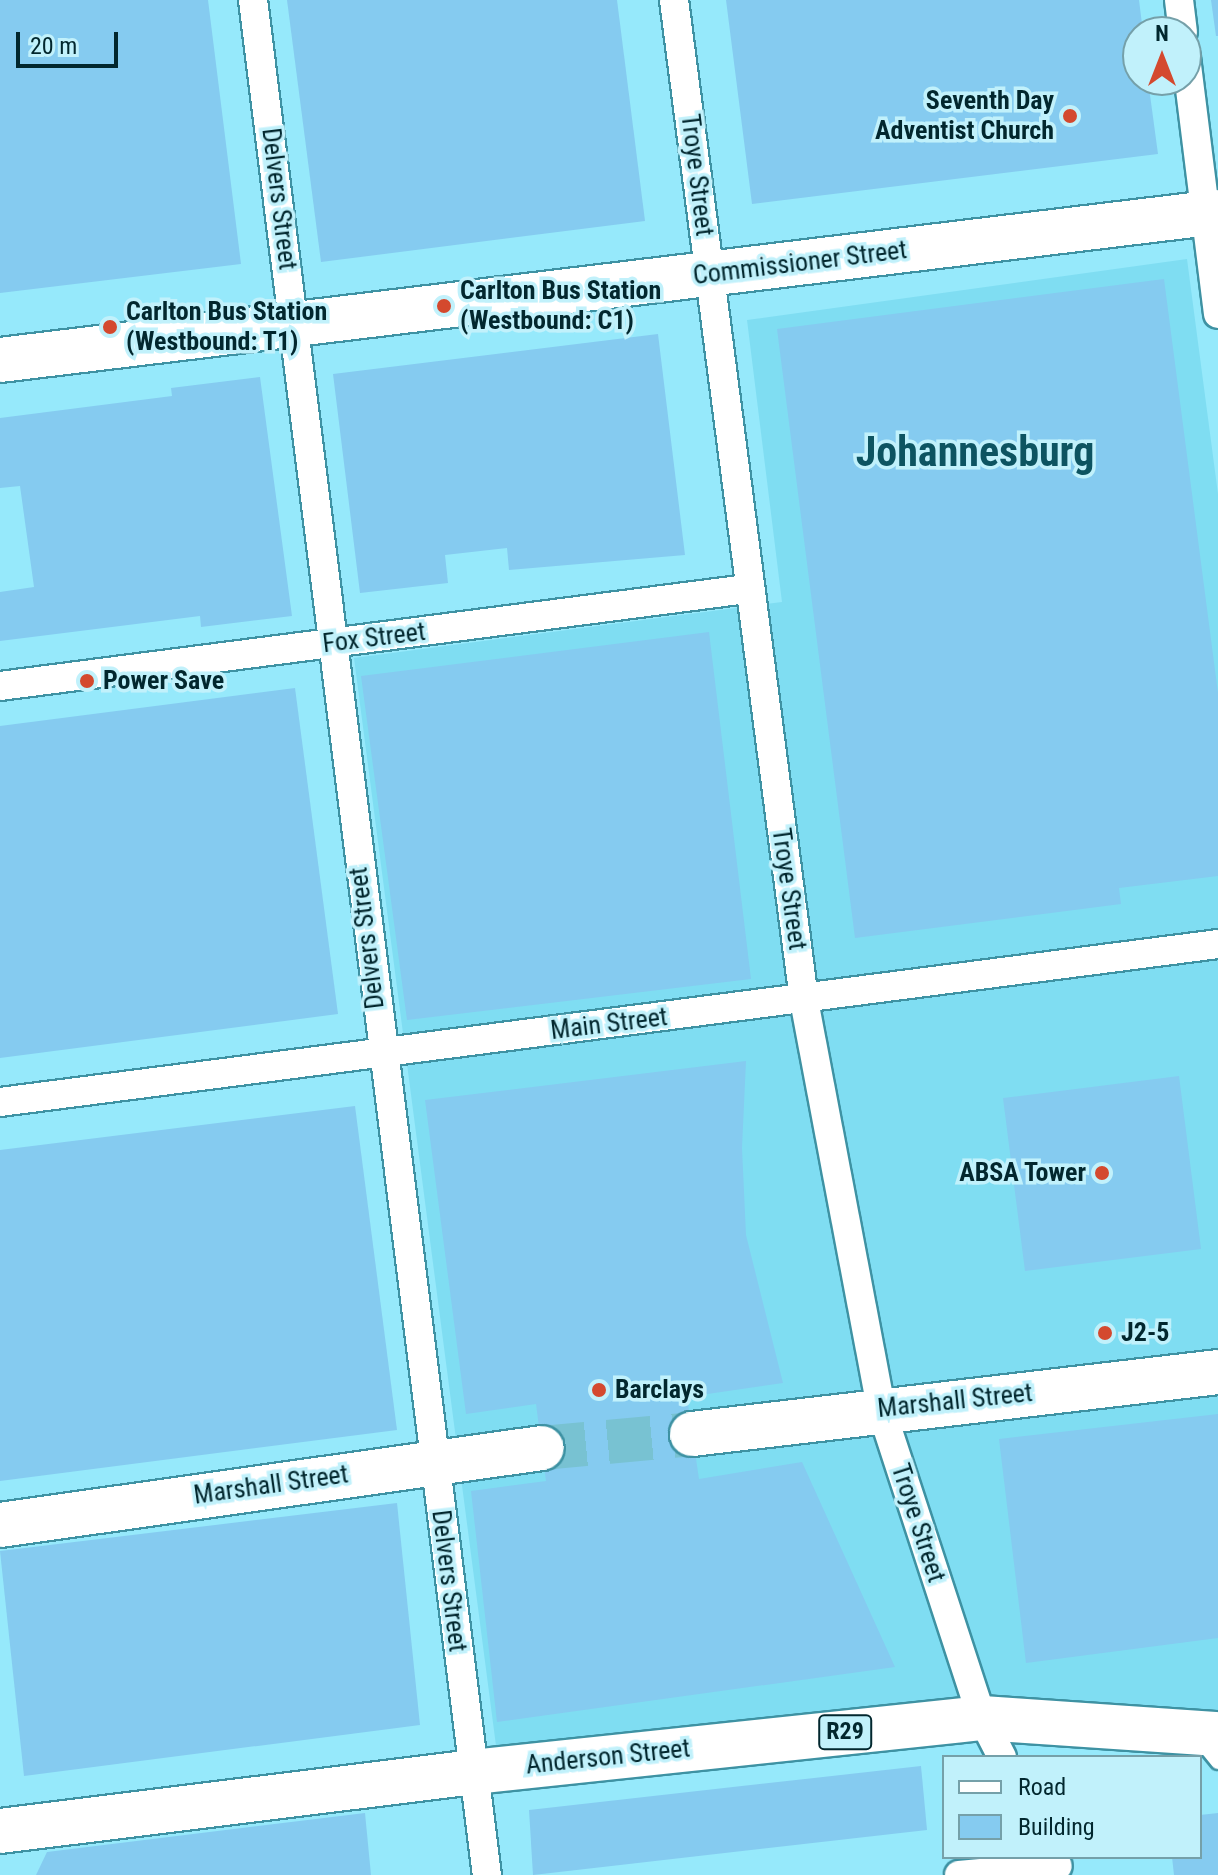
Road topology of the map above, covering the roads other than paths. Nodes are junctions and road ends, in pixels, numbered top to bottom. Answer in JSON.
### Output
{"nodes":[{"id":1,"x":253,"y":0,"type":"edge"},
{"id":2,"x":674,"y":0,"type":"edge"},
{"id":3,"x":1192,"y":96,"type":"edge"},
{"id":4,"x":1211,"y":213,"type":"edge"},
{"id":5,"x":710,"y":274,"type":"junction"},
{"id":6,"x":1218,"y":314,"type":"edge"},
{"id":7,"x":295,"y":324,"type":"junction"},
{"id":8,"x":0,"y":360,"type":"edge"},
{"id":9,"x":747,"y":589,"type":"junction"},
{"id":10,"x":331,"y":643,"type":"junction"},
{"id":11,"x":0,"y":686,"type":"edge"},
{"id":12,"x":1218,"y":944,"type":"edge"},
{"id":13,"x":804,"y":1000,"type":"junction"},
{"id":14,"x":380,"y":1053,"type":"junction"},
{"id":15,"x":0,"y":1102,"type":"edge"},
{"id":16,"x":1218,"y":1372,"type":"edge"},
{"id":17,"x":881,"y":1409,"type":"junction"},
{"id":18,"x":692,"y":1434,"type":"tunnel mouth"},
{"id":19,"x":542,"y":1448,"type":"tunnel mouth"},
{"id":20,"x":434,"y":1461,"type":"junction"},
{"id":21,"x":0,"y":1525,"type":"edge"},
{"id":22,"x":982,"y":1718,"type":"junction"},
{"id":23,"x":1210,"y":1743,"type":"edge"},
{"id":24,"x":1001,"y":1755,"type":"edge"},
{"id":25,"x":473,"y":1772,"type":"junction"},
{"id":26,"x":0,"y":1831,"type":"edge"},
{"id":27,"x":1059,"y":1866,"type":"edge"},
{"id":28,"x":487,"y":1875,"type":"edge"},
{"id":29,"x":959,"y":1875,"type":"edge"}],
"edges":[{"from":1,"to":7,"type":"street","name":"Delvers Street"},
{"from":2,"to":5,"type":"street","name":"Troye Street"},
{"from":3,"to":4,"type":"street"},
{"from":4,"to":5,"type":"main road","name":"Commissioner Street"},
{"from":4,"to":6,"type":"street"},
{"from":5,"to":7,"type":"main road","name":"Commissioner Street"},
{"from":5,"to":9,"type":"street","name":"Troye Street"},
{"from":7,"to":8,"type":"main road","name":"Commissioner Street"},
{"from":7,"to":10,"type":"street","name":"Delvers Street"},
{"from":9,"to":10,"type":"street","name":"Fox Street"},
{"from":9,"to":13,"type":"street","name":"Troye Street"},
{"from":10,"to":11,"type":"street","name":"Fox Street"},
{"from":10,"to":14,"type":"street","name":"Delvers Street"},
{"from":12,"to":13,"type":"street","name":"Main Street"},
{"from":13,"to":14,"type":"street","name":"Main Street"},
{"from":13,"to":17,"type":"street","name":"Troye Street"},
{"from":14,"to":15,"type":"street","name":"Main Street"},
{"from":14,"to":20,"type":"street","name":"Delvers Street"},
{"from":16,"to":17,"type":"main road","name":"Marshall Street"},
{"from":17,"to":18,"type":"main road","name":"Marshall Street"},
{"from":17,"to":22,"type":"street","name":"Troye Street"},
{"from":19,"to":20,"type":"main road","name":"Marshall Street"},
{"from":20,"to":21,"type":"main road","name":"Marshall Street"},
{"from":20,"to":25,"type":"street","name":"Delvers Street"},
{"from":22,"to":23,"type":"main road","name":"Anderson Street","number":"R29"},
{"from":22,"to":24,"type":"street","name":"Troye Street"},
{"from":22,"to":25,"type":"main road","name":"Anderson Street","number":"R29"},
{"from":25,"to":26,"type":"main road","name":"Anderson Street","number":"R29"},
{"from":25,"to":28,"type":"street","name":"Delvers Street"},
{"from":27,"to":29,"type":"street"}]}
